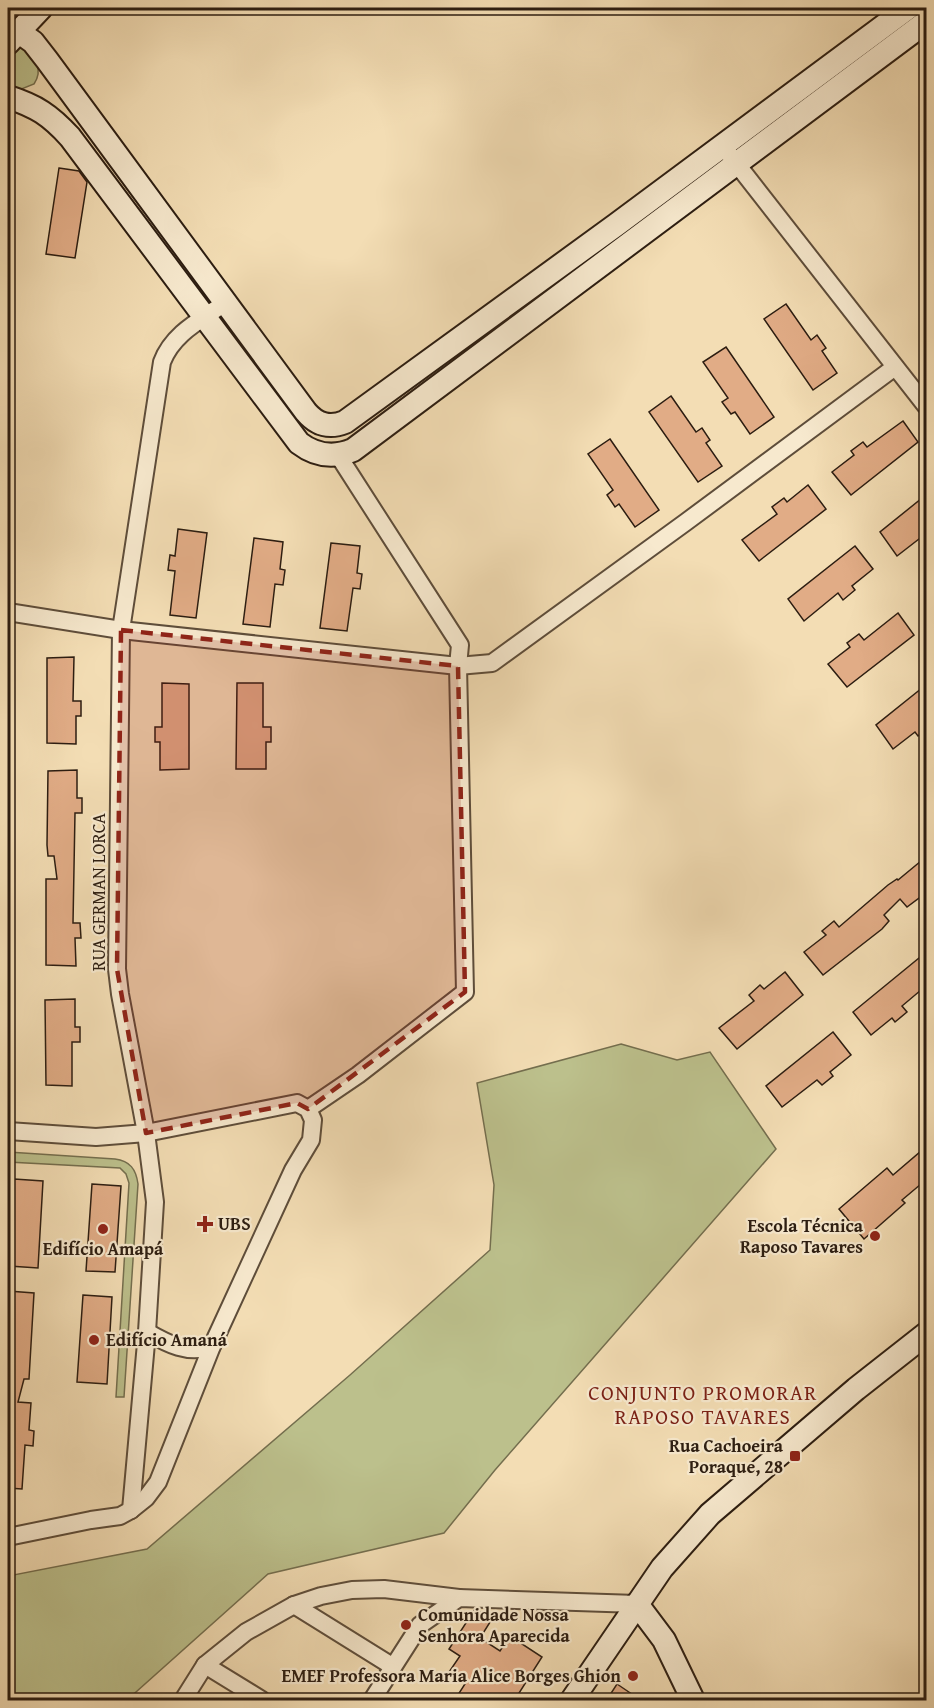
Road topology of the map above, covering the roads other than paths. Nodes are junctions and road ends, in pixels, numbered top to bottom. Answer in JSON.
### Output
{"nodes":[{"id":1,"x":41,"y":8,"type":"edge"},
{"id":2,"x":901,"y":13,"type":"edge"},
{"id":3,"x":927,"y":22,"type":"edge"},
{"id":4,"x":13,"y":38,"type":"edge"},
{"id":5,"x":905,"y":38,"type":"junction"},
{"id":6,"x":51,"y":67,"type":"junction"},
{"id":7,"x":12,"y":98,"type":"edge"},
{"id":8,"x":723,"y":146,"type":"junction"},
{"id":9,"x":737,"y":164,"type":"junction"},
{"id":10,"x":616,"y":225,"type":"junction"},
{"id":11,"x":631,"y":244,"type":"junction"},
{"id":12,"x":225,"y":303,"type":"junction"},
{"id":13,"x":205,"y":318,"type":"junction"},
{"id":14,"x":895,"y":367,"type":"junction"},
{"id":15,"x":927,"y":406,"type":"edge"},
{"id":16,"x":338,"y":455,"type":"junction"},
{"id":17,"x":8,"y":612,"type":"edge"},
{"id":18,"x":121,"y":630,"type":"junction"},
{"id":19,"x":458,"y":666,"type":"junction"},
{"id":20,"x":308,"y":1109,"type":"junction"},
{"id":21,"x":8,"y":1131,"type":"edge"},
{"id":22,"x":146,"y":1133,"type":"junction"},
{"id":23,"x":147,"y":1332,"type":"junction"},
{"id":24,"x":927,"y":1334,"type":"edge"},
{"id":25,"x":212,"y":1346,"type":"junction"},
{"id":26,"x":131,"y":1510,"type":"junction"},
{"id":27,"x":8,"y":1537,"type":"edge"},
{"id":28,"x":459,"y":1598,"type":"junction"},
{"id":29,"x":637,"y":1604,"type":"junction"},
{"id":30,"x":294,"y":1605,"type":"junction"},
{"id":31,"x":205,"y":1665,"type":"junction"},
{"id":32,"x":392,"y":1666,"type":"junction"},
{"id":33,"x":183,"y":1701,"type":"edge"},
{"id":34,"x":262,"y":1701,"type":"edge"},
{"id":35,"x":372,"y":1701,"type":"edge"},
{"id":36,"x":572,"y":1701,"type":"edge"},
{"id":37,"x":693,"y":1701,"type":"edge"}],
"edges":[{"from":1,"to":4,"type":"street"},
{"from":2,"to":5,"type":"street"},
{"from":2,"to":8,"type":"street"},
{"from":3,"to":5,"type":"street"},
{"from":4,"to":6,"type":"street"},
{"from":5,"to":9,"type":"street"},
{"from":6,"to":7,"type":"street"},
{"from":6,"to":12,"type":"street"},
{"from":7,"to":13,"type":"street"},
{"from":8,"to":9,"type":"street"},
{"from":8,"to":10,"type":"street"},
{"from":9,"to":11,"type":"street"},
{"from":9,"to":14,"type":"street"},
{"from":10,"to":11,"type":"street"},
{"from":10,"to":12,"type":"street"},
{"from":11,"to":16,"type":"street"},
{"from":12,"to":13,"type":"street","name":"RUA GERMAN LORCA"},
{"from":13,"to":16,"type":"street"},
{"from":13,"to":18,"type":"street","name":"RUA GERMAN LORCA"},
{"from":14,"to":15,"type":"street"},
{"from":14,"to":19,"type":"street"},
{"from":16,"to":19,"type":"street"},
{"from":17,"to":18,"type":"street"},
{"from":18,"to":19,"type":"street"},
{"from":18,"to":22,"type":"street","name":"RUA GERMAN LORCA"},
{"from":19,"to":20,"type":"street"},
{"from":20,"to":22,"type":"street"},
{"from":20,"to":25,"type":"street"},
{"from":21,"to":22,"type":"street"},
{"from":22,"to":23,"type":"street","name":"RUA GERMAN LORCA"},
{"from":23,"to":25,"type":"street"},
{"from":23,"to":26,"type":"street","name":"RUA GERMAN LORCA"},
{"from":24,"to":29,"type":"street"},
{"from":25,"to":26,"type":"street"},
{"from":26,"to":27,"type":"street"},
{"from":28,"to":29,"type":"street"},
{"from":28,"to":30,"type":"street"},
{"from":28,"to":32,"type":"street"},
{"from":29,"to":36,"type":"street"},
{"from":29,"to":37,"type":"street"},
{"from":30,"to":31,"type":"street"},
{"from":30,"to":32,"type":"street"},
{"from":31,"to":33,"type":"street"},
{"from":31,"to":34,"type":"street"},
{"from":32,"to":35,"type":"street"}]}
